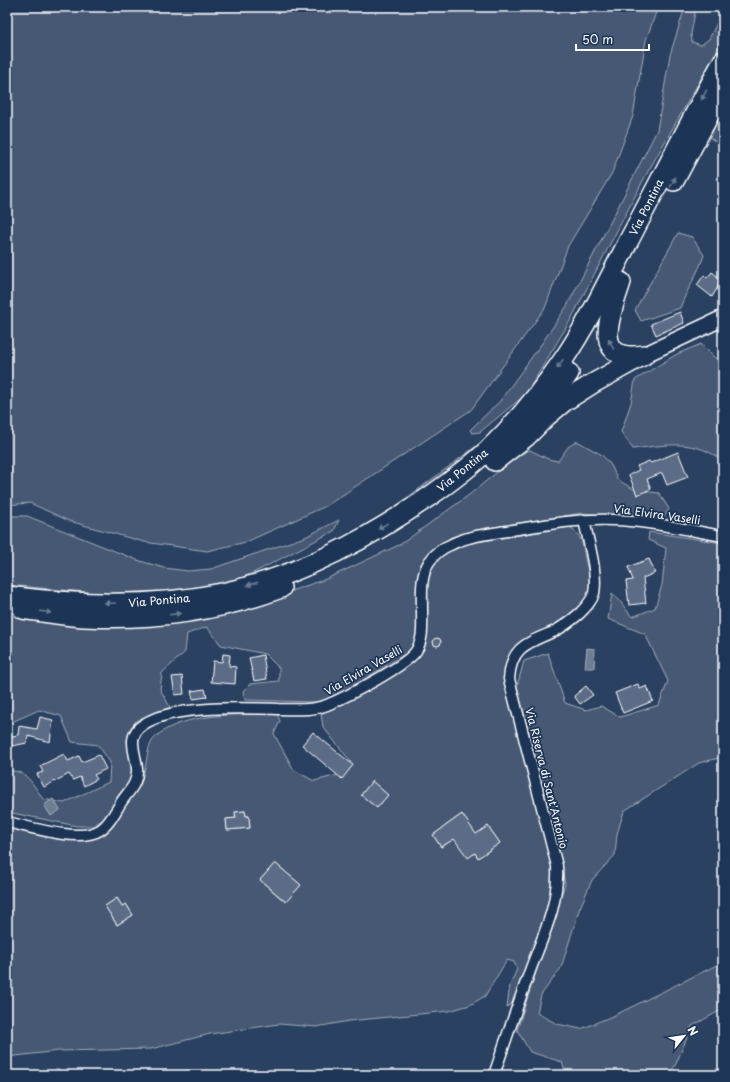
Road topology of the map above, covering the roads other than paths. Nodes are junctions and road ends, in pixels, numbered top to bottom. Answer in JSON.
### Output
{"nodes":[{"id":1,"x":723,"y":61,"type":"edge"},
{"id":2,"x":723,"y":89,"type":"edge"},
{"id":3,"x":621,"y":282,"type":"junction"},
{"id":4,"x":723,"y":318,"type":"edge"},
{"id":5,"x":644,"y":355,"type":"junction"},
{"id":6,"x":494,"y":461,"type":"junction"},
{"id":7,"x":584,"y":520,"type":"junction"},
{"id":8,"x":723,"y":536,"type":"edge"},
{"id":9,"x":7,"y":596,"type":"edge"},
{"id":10,"x":7,"y":607,"type":"edge"},
{"id":11,"x":7,"y":822,"type":"edge"},
{"id":12,"x":494,"y":1075,"type":"edge"}],
"edges":[{"from":1,"to":9,"type":"highway","name":"Via Pontina","one_way":true},
{"from":3,"to":2,"type":"highway","name":"Via Pontina","one_way":true},
{"from":5,"to":3,"type":"highway","one_way":true},
{"from":3,"to":6,"type":"highway","name":"Via Pontina"},
{"from":4,"to":5,"type":"street"},
{"from":5,"to":6,"type":"highway"},
{"from":10,"to":6,"type":"highway","name":"Via Pontina","one_way":true},
{"from":7,"to":8,"type":"street","name":"Via Elvira Vaselli"},
{"from":7,"to":11,"type":"street","name":"Via Elvira Vaselli"},
{"from":7,"to":12,"type":"street","name":"Via Riserva di Sant'Antonio"}]}
